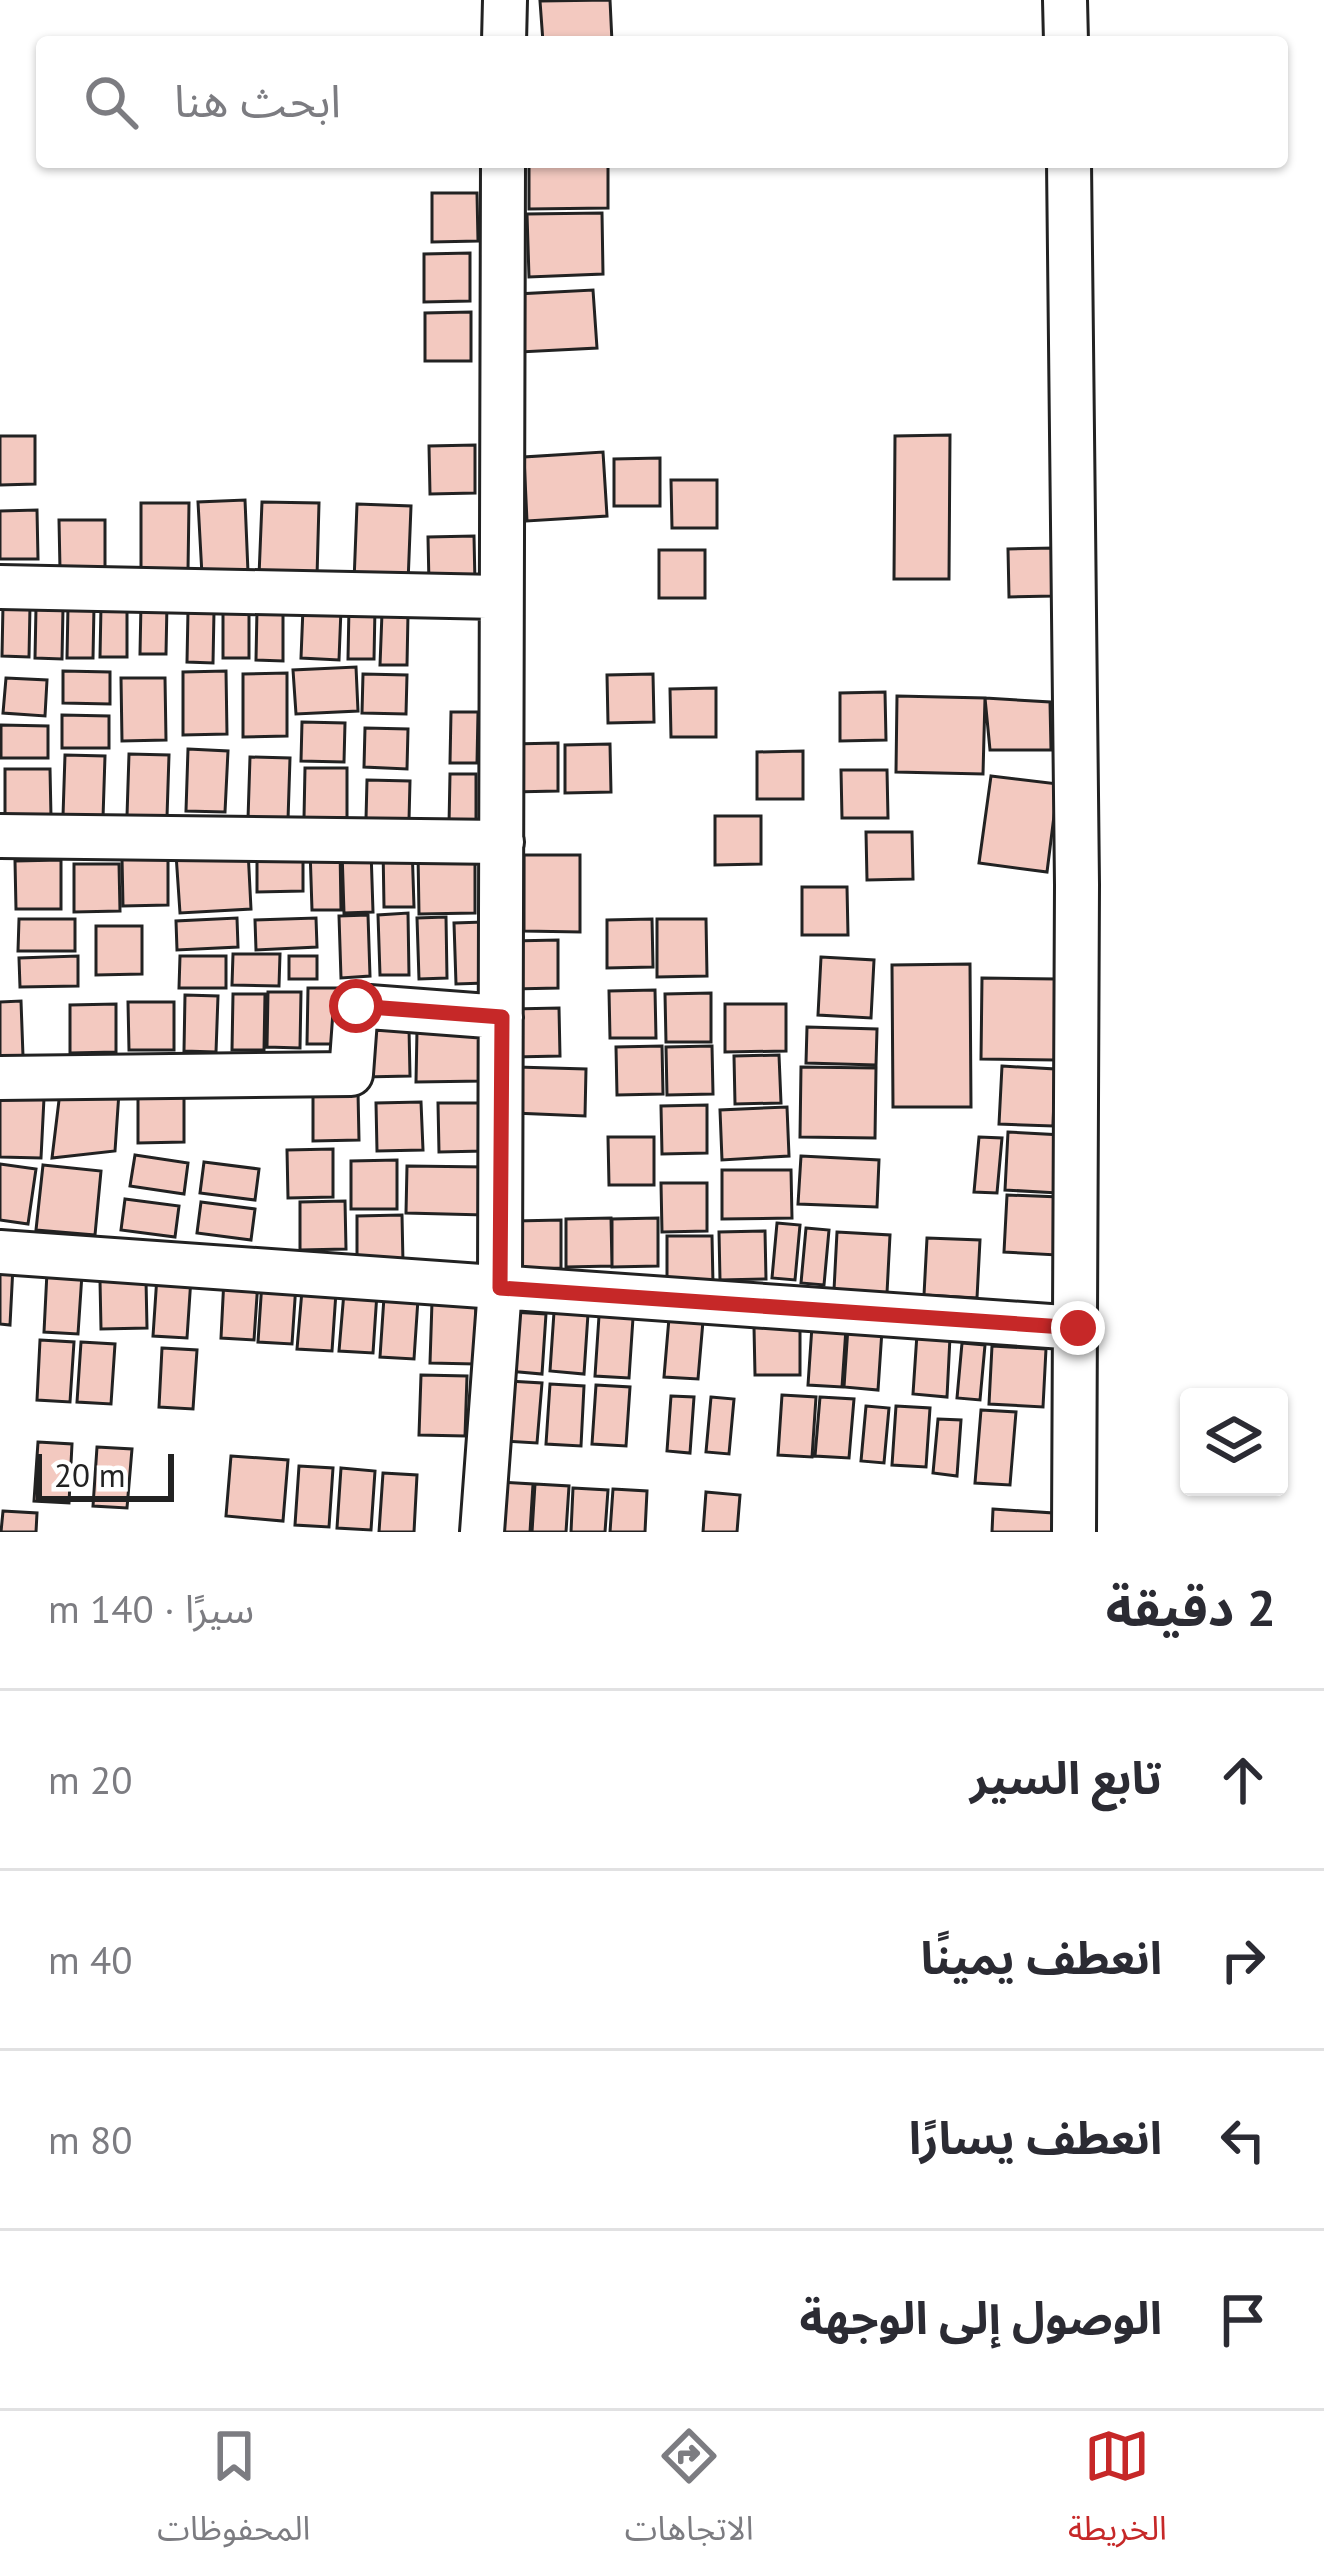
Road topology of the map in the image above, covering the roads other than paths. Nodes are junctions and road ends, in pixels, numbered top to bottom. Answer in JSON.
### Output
{"nodes":[{"id":1,"x":505,"y":0,"type":"edge"},
{"id":2,"x":1065,"y":0,"type":"edge"},
{"id":3,"x":504,"y":36,"type":"edge"},
{"id":4,"x":1066,"y":36,"type":"edge"},
{"id":5,"x":503,"y":168,"type":"edge"},
{"id":6,"x":1069,"y":168,"type":"edge"},
{"id":7,"x":0,"y":587,"type":"edge"},
{"id":8,"x":499,"y":597,"type":"junction"},
{"id":9,"x":0,"y":836,"type":"edge"},
{"id":10,"x":502,"y":842,"type":"junction"},
{"id":11,"x":502,"y":1017,"type":"junction"},
{"id":12,"x":0,"y":1078,"type":"edge"},
{"id":13,"x":0,"y":1252,"type":"edge"},
{"id":14,"x":500,"y":1288,"type":"junction"},
{"id":15,"x":1078,"y":1328,"type":"junction"},
{"id":16,"x":482,"y":1532,"type":"edge"},
{"id":17,"x":1074,"y":1532,"type":"edge"}],
"edges":[{"from":1,"to":3,"type":"street"},
{"from":2,"to":4,"type":"street"},
{"from":5,"to":8,"type":"street"},
{"from":6,"to":15,"type":"street"},
{"from":7,"to":8,"type":"street"},
{"from":8,"to":10,"type":"street"},
{"from":9,"to":10,"type":"street"},
{"from":10,"to":11,"type":"street"},
{"from":11,"to":12,"type":"street"},
{"from":11,"to":14,"type":"street"},
{"from":13,"to":14,"type":"street"},
{"from":14,"to":15,"type":"street"},
{"from":14,"to":16,"type":"street"},
{"from":15,"to":17,"type":"street"}]}
